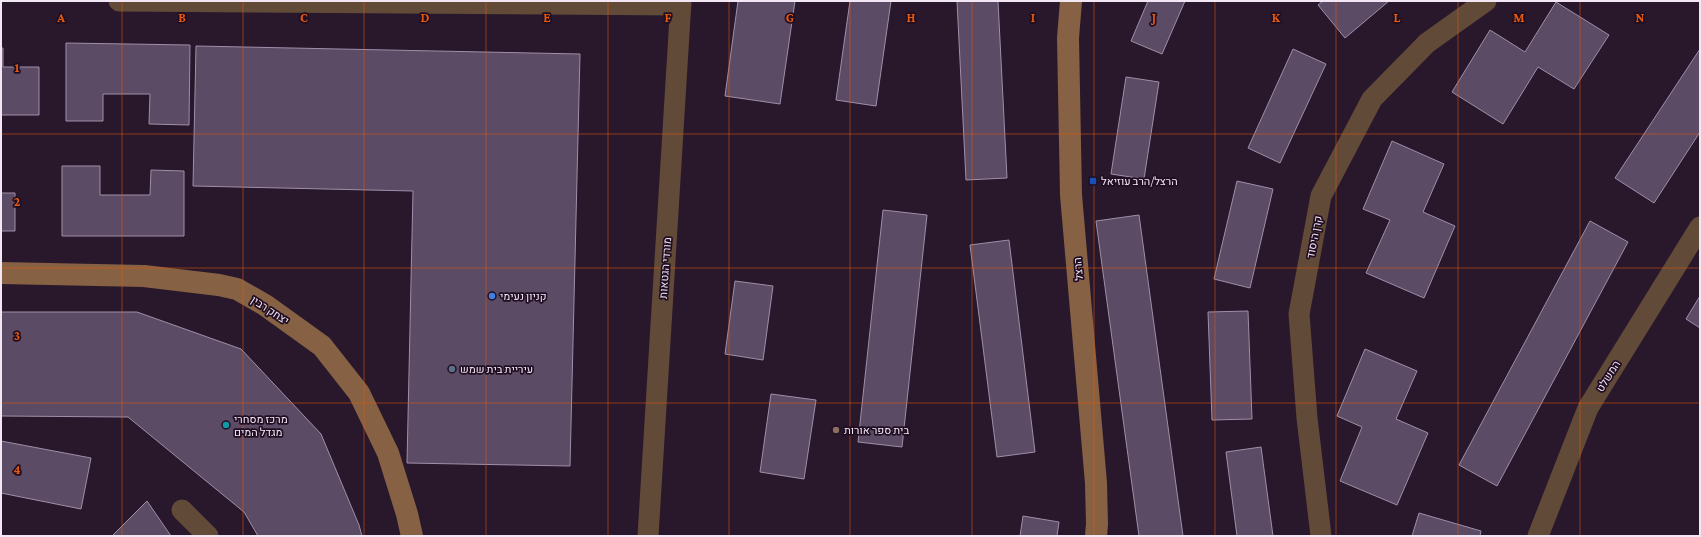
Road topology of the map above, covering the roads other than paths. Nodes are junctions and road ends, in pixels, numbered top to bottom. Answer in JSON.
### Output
{"nodes":[{"id":1,"x":119,"y":1,"type":"edge"},
{"id":2,"x":1071,"y":1,"type":"edge"},
{"id":3,"x":1486,"y":1,"type":"edge"},
{"id":4,"x":681,"y":3,"type":"edge"},
{"id":5,"x":1700,"y":227,"type":"edge"},
{"id":6,"x":1,"y":273,"type":"edge"},
{"id":7,"x":182,"y":510,"type":"dead end"},
{"id":8,"x":208,"y":536,"type":"edge"},
{"id":9,"x":412,"y":536,"type":"edge"},
{"id":10,"x":648,"y":536,"type":"edge"},
{"id":11,"x":1096,"y":536,"type":"edge"},
{"id":12,"x":1320,"y":536,"type":"edge"},
{"id":13,"x":1538,"y":536,"type":"edge"}],
"edges":[{"from":1,"to":4,"type":"street"},
{"from":2,"to":11,"type":"street","name":"הרצל"},
{"from":3,"to":12,"type":"street","name":"קרן היסוד"},
{"from":4,"to":10,"type":"street","name":"מורדי הגטאות"},
{"from":5,"to":13,"type":"street","name":"המשלט"},
{"from":6,"to":9,"type":"street","name":"יצחק רבין"},
{"from":7,"to":8,"type":"street"}]}
